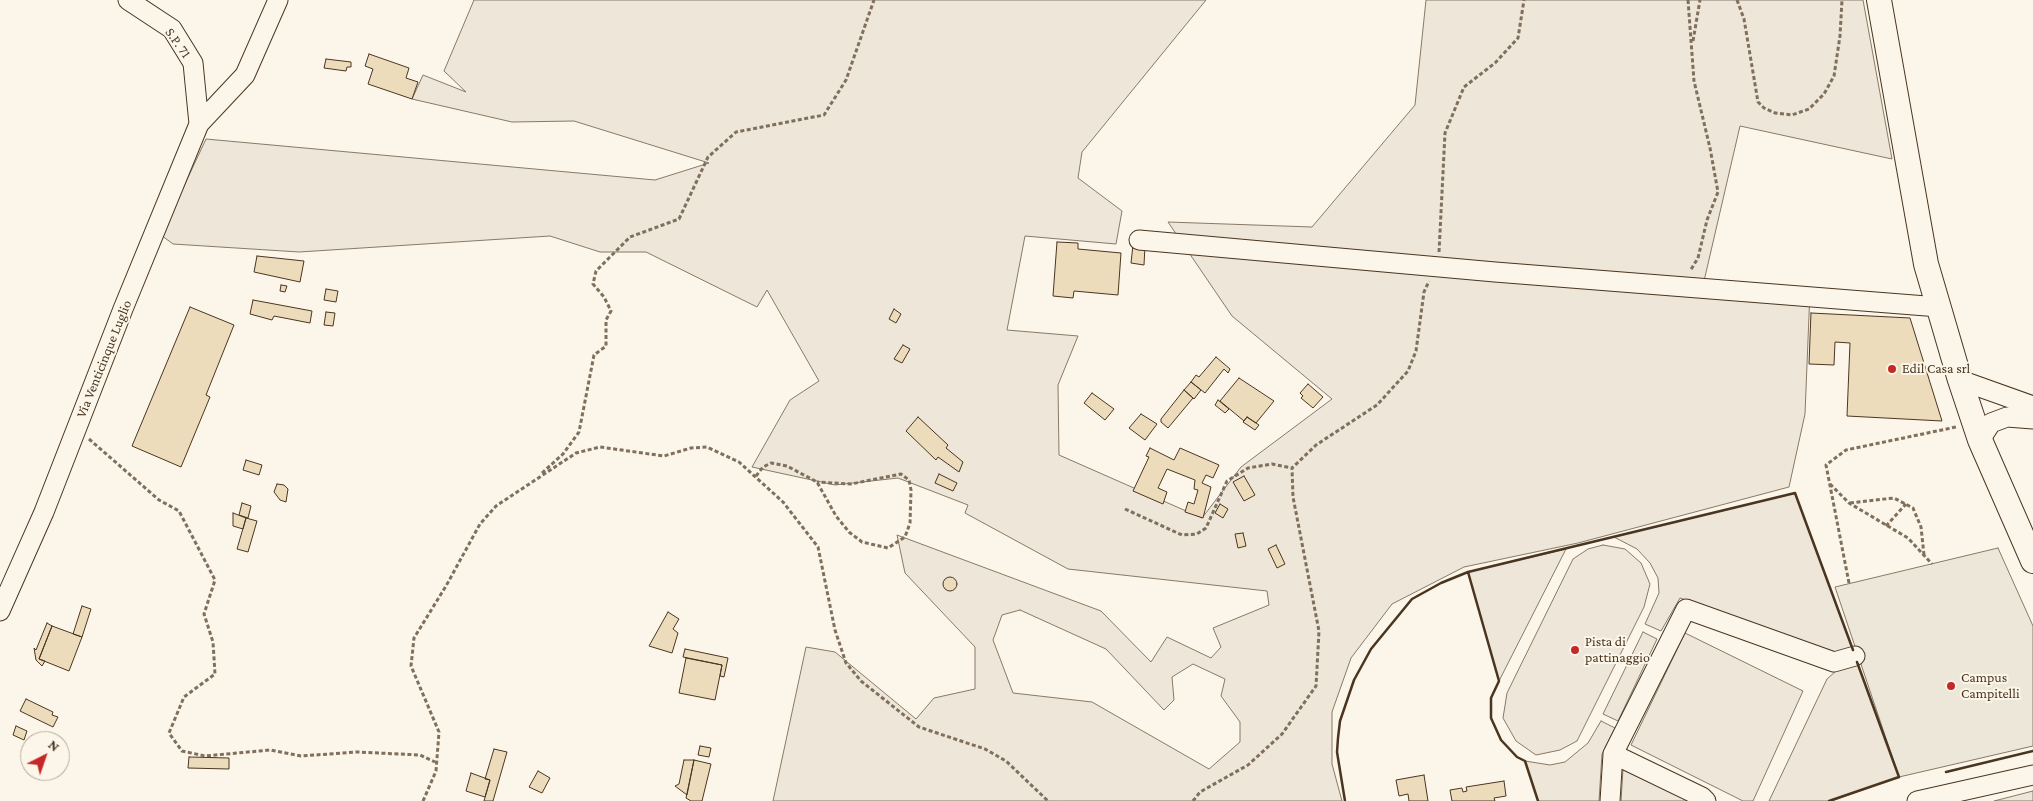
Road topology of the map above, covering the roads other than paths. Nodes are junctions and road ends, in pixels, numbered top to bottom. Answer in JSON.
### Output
{"nodes":[{"id":1,"x":128,"y":0,"type":"edge"},
{"id":2,"x":278,"y":0,"type":"edge"},
{"id":3,"x":1879,"y":0,"type":"edge"},
{"id":4,"x":199,"y":115,"type":"junction"},
{"id":5,"x":1139,"y":240,"type":"dead end"},
{"id":6,"x":1939,"y":307,"type":"junction"},
{"id":7,"x":1960,"y":380,"type":"junction"},
{"id":8,"x":2033,"y":406,"type":"edge"},
{"id":9,"x":2033,"y":419,"type":"edge"},
{"id":10,"x":1978,"y":432,"type":"junction"},
{"id":11,"x":2025,"y":527,"type":"edge"},
{"id":12,"x":2033,"y":560,"type":"edge"},
{"id":13,"x":0,"y":611,"type":"edge"},
{"id":14,"x":1855,"y":656,"type":"dead end"},
{"id":15,"x":1613,"y":754,"type":"junction"},
{"id":16,"x":2033,"y":775,"type":"edge"},
{"id":17,"x":1610,"y":801,"type":"edge"},
{"id":18,"x":1706,"y":801,"type":"edge"},
{"id":19,"x":1917,"y":801,"type":"edge"}],
"edges":[{"from":1,"to":4,"type":"street","name":"S.P. 71"},
{"from":2,"to":4,"type":"street"},
{"from":3,"to":6,"type":"main road"},
{"from":4,"to":13,"type":"street","name":"Via Venticinque Luglio"},
{"from":5,"to":6,"type":"street"},
{"from":6,"to":7,"type":"main road"},
{"from":7,"to":8,"type":"street"},
{"from":7,"to":10,"type":"main road"},
{"from":9,"to":10,"type":"street"},
{"from":10,"to":11,"type":"main road"},
{"from":11,"to":12,"type":"main road"},
{"from":14,"to":15,"type":"street"},
{"from":15,"to":17,"type":"street"},
{"from":15,"to":18,"type":"street"},
{"from":16,"to":19,"type":"street"}]}
